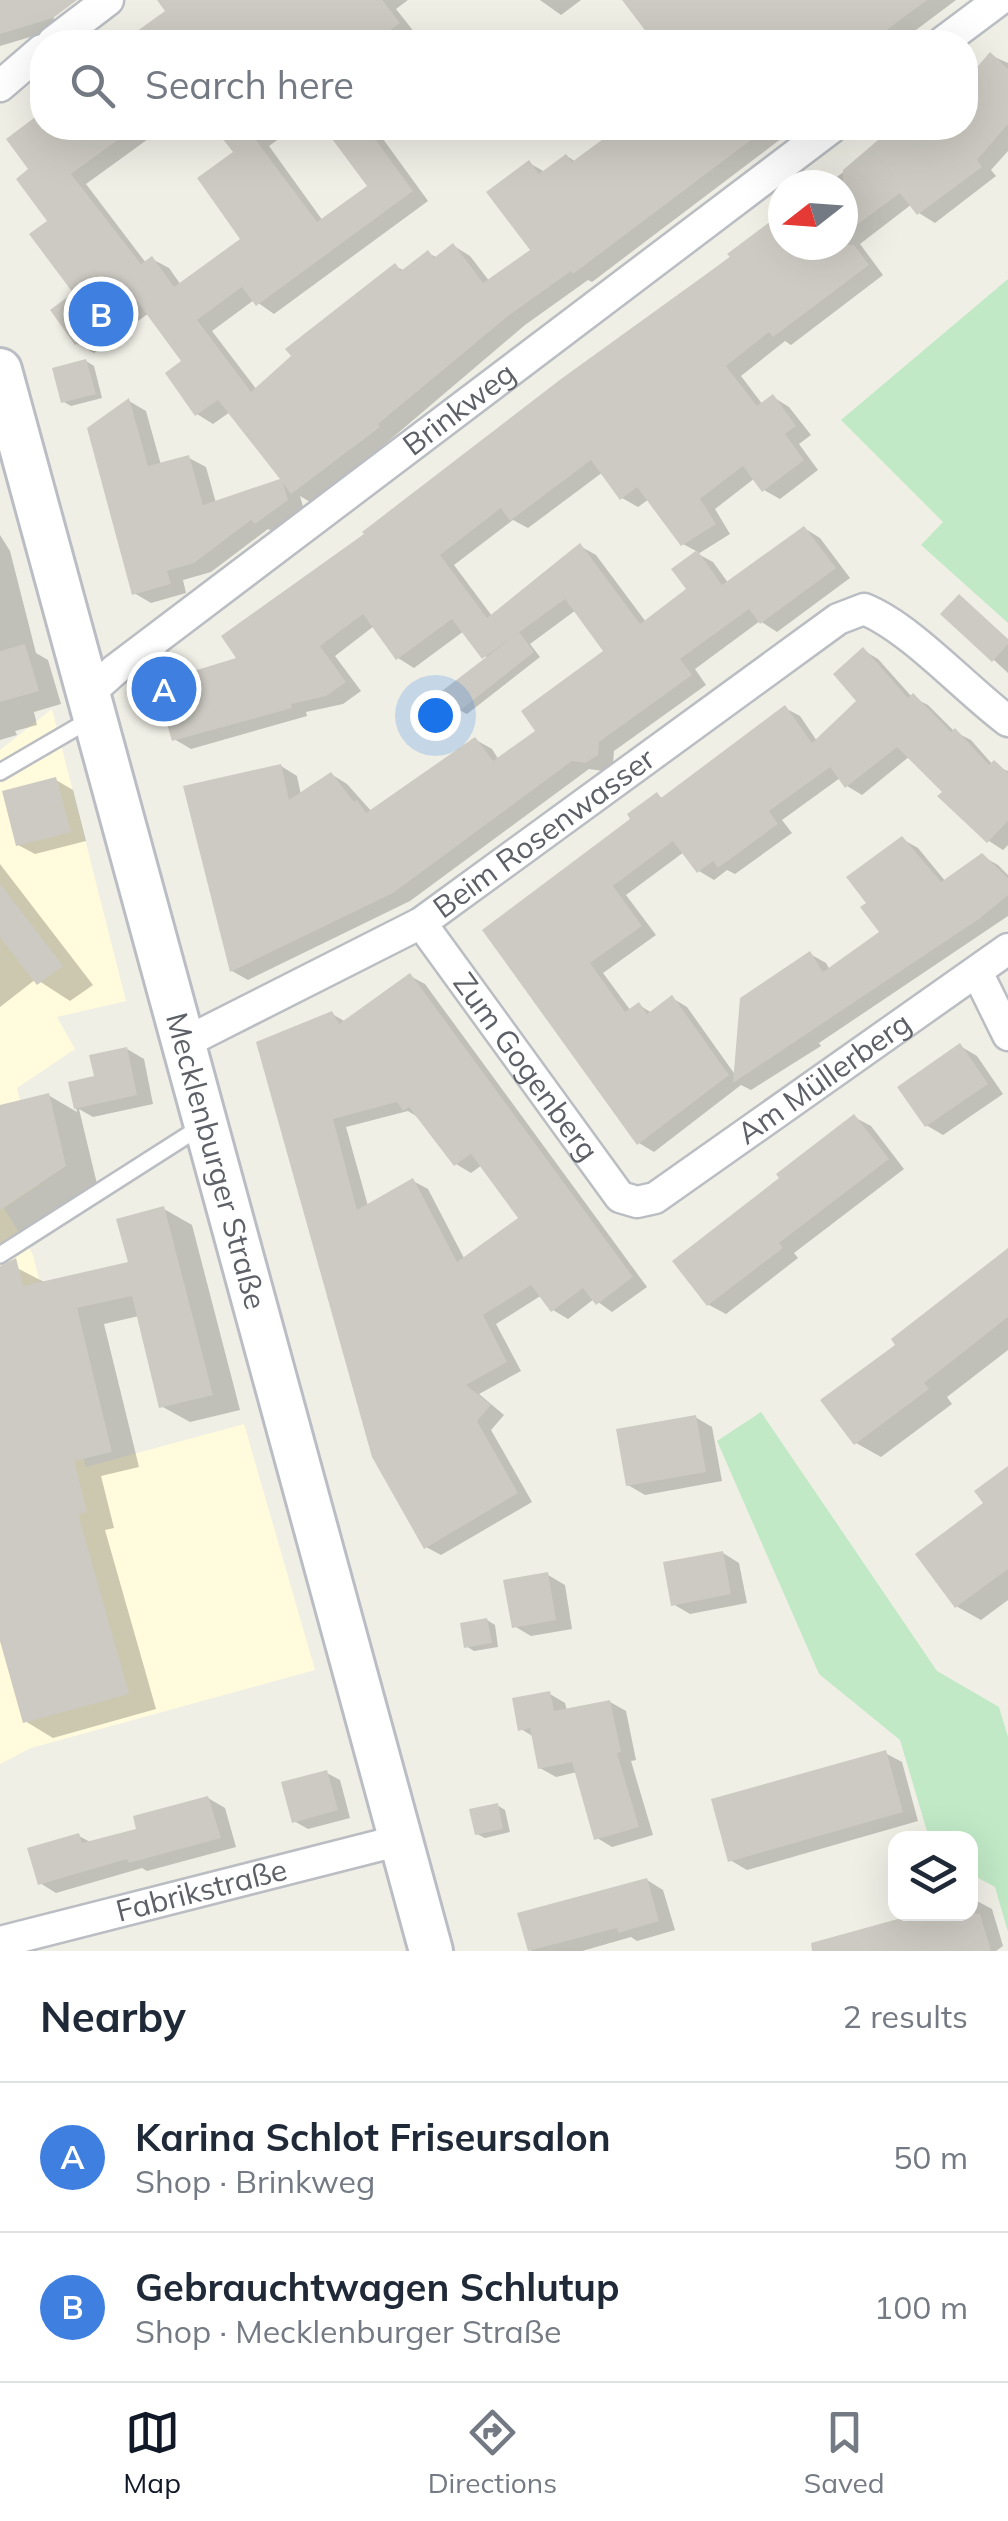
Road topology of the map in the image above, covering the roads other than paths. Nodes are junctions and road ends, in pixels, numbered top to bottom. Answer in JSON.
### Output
{"nodes":[{"id":1,"x":108,"y":0,"type":"edge"},
{"id":2,"x":1000,"y":0,"type":"edge"},
{"id":3,"x":68,"y":30,"type":"edge"},
{"id":4,"x":959,"y":30,"type":"edge"},
{"id":5,"x":30,"y":60,"type":"edge"},
{"id":6,"x":0,"y":86,"type":"edge"},
{"id":7,"x":815,"y":140,"type":"edge"},
{"id":8,"x":0,"y":370,"type":"edge"},
{"id":9,"x":7,"y":425,"type":"edge"},
{"id":10,"x":92,"y":705,"type":"junction"},
{"id":11,"x":1008,"y":721,"type":"edge"},
{"id":12,"x":0,"y":772,"type":"edge"},
{"id":13,"x":421,"y":923,"type":"junction"},
{"id":14,"x":1008,"y":949,"type":"edge"},
{"id":15,"x":976,"y":972,"type":"junction"},
{"id":16,"x":1008,"y":1035,"type":"edge"},
{"id":17,"x":184,"y":1043,"type":"junction"},
{"id":18,"x":206,"y":1124,"type":"junction"},
{"id":19,"x":637,"y":1202,"type":"joint"},
{"id":20,"x":0,"y":1256,"type":"edge"},
{"id":21,"x":401,"y":1840,"type":"junction"},
{"id":22,"x":0,"y":1942,"type":"edge"},
{"id":23,"x":432,"y":1951,"type":"edge"}],
"edges":[{"from":1,"to":3,"type":"street"},
{"from":2,"to":4,"type":"street"},
{"from":5,"to":6,"type":"street"},
{"from":7,"to":10,"type":"street","name":"Brinkweg"},
{"from":8,"to":9,"type":"street","name":"Mecklenburger Straße"},
{"from":9,"to":10,"type":"street","name":"Mecklenburger Straße"},
{"from":10,"to":12,"type":"lane"},
{"from":10,"to":17,"type":"street","name":"Mecklenburger Straße"},
{"from":11,"to":13,"type":"street","name":"Beim Rosenwasser"},
{"from":13,"to":17,"type":"street","name":"Beim Rosenwasser"},
{"from":13,"to":19,"type":"street","name":"Zum Gogenberg"},
{"from":14,"to":15,"type":"street","name":"Am Müllerberg"},
{"from":15,"to":16,"type":"street"},
{"from":15,"to":19,"type":"street","name":"Am Müllerberg"},
{"from":17,"to":18,"type":"street","name":"Mecklenburger Straße"},
{"from":18,"to":20,"type":"lane"},
{"from":18,"to":21,"type":"street","name":"Mecklenburger Straße"},
{"from":21,"to":22,"type":"street","name":"Fabrikstraße"},
{"from":21,"to":23,"type":"street","name":"Mecklenburger Straße"}]}
